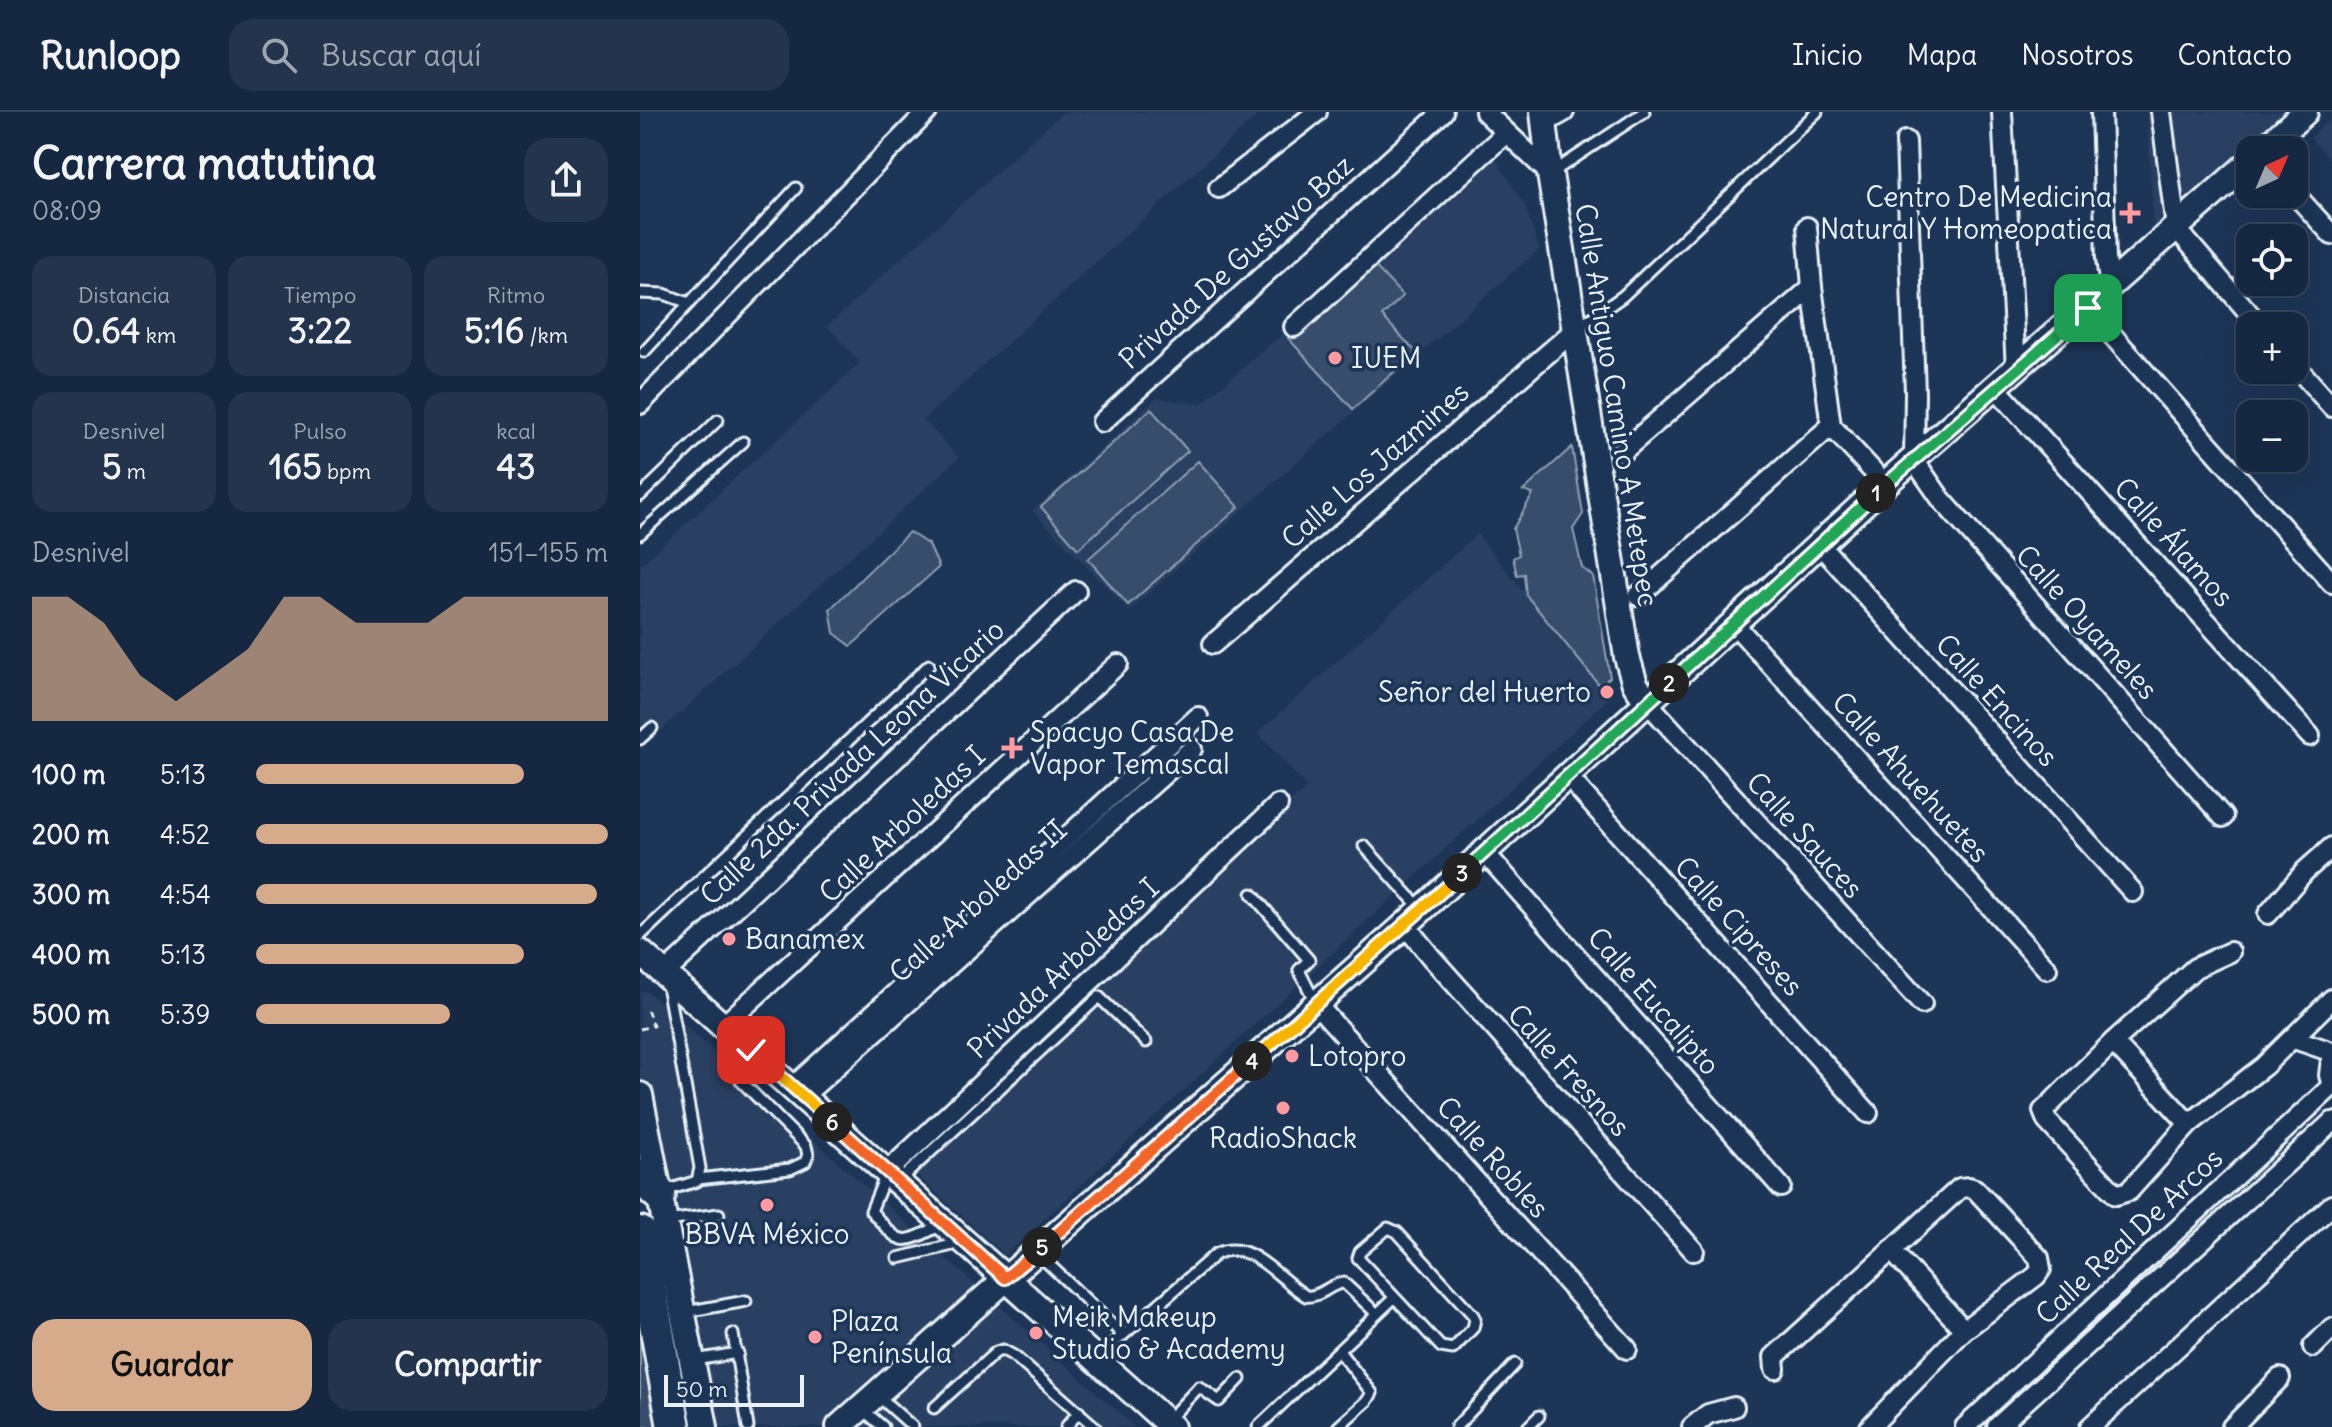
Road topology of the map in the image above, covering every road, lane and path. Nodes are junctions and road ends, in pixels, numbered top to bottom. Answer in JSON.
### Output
{"nodes":[{"id":1,"x":927,"y":112,"type":"edge"},
{"id":2,"x":1317,"y":112,"type":"edge"},
{"id":3,"x":1443,"y":112,"type":"edge"},
{"id":4,"x":1485,"y":112,"type":"edge"},
{"id":5,"x":1644,"y":112,"type":"edge"},
{"id":6,"x":1817,"y":112,"type":"edge"},
{"id":7,"x":2002,"y":112,"type":"edge"},
{"id":8,"x":2101,"y":112,"type":"edge"},
{"id":9,"x":2161,"y":112,"type":"edge"},
{"id":10,"x":2302,"y":113,"type":"edge"},
{"id":11,"x":1551,"y":116,"type":"edge"},
{"id":12,"x":1506,"y":133,"type":"junction"},
{"id":13,"x":2278,"y":136,"type":"edge"},
{"id":14,"x":1906,"y":141,"type":"dead end"},
{"id":15,"x":1550,"y":174,"type":"junction"},
{"id":16,"x":2236,"y":174,"type":"edge"},
{"id":17,"x":796,"y":188,"type":"dead end"},
{"id":18,"x":1219,"y":188,"type":"dead end"},
{"id":19,"x":2308,"y":208,"type":"edge"},
{"id":20,"x":1807,"y":227,"type":"dead end"},
{"id":21,"x":2176,"y":228,"type":"junction"},
{"id":22,"x":2332,"y":235,"type":"edge"},
{"id":23,"x":1812,"y":287,"type":"junction"},
{"id":24,"x":2110,"y":287,"type":"junction"},
{"id":25,"x":640,"y":293,"type":"edge"},
{"id":26,"x":689,"y":303,"type":"junction"},
{"id":27,"x":2088,"y":308,"type":"junction"},
{"id":28,"x":2248,"y":312,"type":"edge"},
{"id":29,"x":1294,"y":327,"type":"dead end"},
{"id":30,"x":1576,"y":329,"type":"junction"},
{"id":31,"x":644,"y":352,"type":"dead end"},
{"id":32,"x":2016,"y":369,"type":"junction"},
{"id":33,"x":2308,"y":380,"type":"edge"},
{"id":34,"x":1995,"y":387,"type":"junction"},
{"id":35,"x":640,"y":404,"type":"edge"},
{"id":36,"x":2332,"y":407,"type":"edge"},
{"id":37,"x":718,"y":420,"type":"dead end"},
{"id":38,"x":1102,"y":422,"type":"dead end"},
{"id":39,"x":1831,"y":426,"type":"junction"},
{"id":40,"x":743,"y":442,"type":"dead end"},
{"id":41,"x":1622,"y":452,"type":"dead end"},
{"id":42,"x":1914,"y":460,"type":"junction"},
{"id":43,"x":1885,"y":484,"type":"junction"},
{"id":44,"x":640,"y":496,"type":"edge"},
{"id":45,"x":640,"y":534,"type":"edge"},
{"id":46,"x":1820,"y":545,"type":"junction"},
{"id":47,"x":2332,"y":583,"type":"edge"},
{"id":48,"x":1076,"y":591,"type":"dead end"},
{"id":49,"x":1638,"y":596,"type":"dead end"},
{"id":50,"x":1733,"y":623,"type":"junction"},
{"id":51,"x":1213,"y":644,"type":"dead end"},
{"id":52,"x":1118,"y":664,"type":"dead end"},
{"id":53,"x":929,"y":665,"type":"dead end"},
{"id":54,"x":1648,"y":703,"type":"junction"},
{"id":55,"x":1198,"y":717,"type":"dead end"},
{"id":56,"x":652,"y":728,"type":"dead end"},
{"id":57,"x":2310,"y":736,"type":"dead end"},
{"id":58,"x":640,"y":739,"type":"edge"},
{"id":59,"x":1192,"y":749,"type":"dead end"},
{"id":60,"x":1568,"y":777,"type":"junction"},
{"id":61,"x":1278,"y":805,"type":"dead end"},
{"id":62,"x":2223,"y":817,"type":"dead end"},
{"id":63,"x":1364,"y":846,"type":"dead end"},
{"id":64,"x":2332,"y":847,"type":"edge"},
{"id":65,"x":1485,"y":853,"type":"junction"},
{"id":66,"x":2133,"y":892,"type":"dead end"},
{"id":67,"x":1252,"y":894,"type":"dead end"},
{"id":68,"x":2268,"y":914,"type":"dead end"},
{"id":69,"x":1413,"y":917,"type":"junction"},
{"id":70,"x":640,"y":936,"type":"edge"},
{"id":71,"x":640,"y":952,"type":"edge"},
{"id":72,"x":2230,"y":952,"type":"dead end"},
{"id":73,"x":2047,"y":969,"type":"dead end"},
{"id":74,"x":665,"y":973,"type":"junction"},
{"id":75,"x":2332,"y":999,"type":"edge"},
{"id":76,"x":1316,"y":1004,"type":"junction"},
{"id":77,"x":1922,"y":1004,"type":"dead end"},
{"id":78,"x":646,"y":1006,"type":"dead end"},
{"id":79,"x":723,"y":1026,"type":"junction"},
{"id":80,"x":640,"y":1029,"type":"edge"},
{"id":81,"x":2294,"y":1039,"type":"junction"},
{"id":82,"x":1146,"y":1042,"type":"dead end"},
{"id":83,"x":2113,"y":1042,"type":"junction"},
{"id":84,"x":751,"y":1050,"type":"junction"},
{"id":85,"x":2332,"y":1052,"type":"edge"},
{"id":86,"x":2332,"y":1086,"type":"edge"},
{"id":87,"x":798,"y":1092,"type":"junction"},
{"id":88,"x":640,"y":1095,"type":"edge"},
{"id":89,"x":1868,"y":1113,"type":"dead end"},
{"id":90,"x":2332,"y":1122,"type":"edge"},
{"id":91,"x":2189,"y":1124,"type":"junction"},
{"id":92,"x":892,"y":1177,"type":"junction"},
{"id":93,"x":698,"y":1179,"type":"junction"},
{"id":94,"x":1781,"y":1187,"type":"dead end"},
{"id":95,"x":2332,"y":1205,"type":"edge"},
{"id":96,"x":651,"y":1206,"type":"edge"},
{"id":97,"x":719,"y":1214,"type":"dead end"},
{"id":98,"x":944,"y":1223,"type":"junction"},
{"id":99,"x":965,"y":1242,"type":"junction"},
{"id":100,"x":1891,"y":1250,"type":"junction"},
{"id":101,"x":1694,"y":1251,"type":"dead end"},
{"id":102,"x":1036,"y":1252,"type":"junction"},
{"id":103,"x":898,"y":1258,"type":"dead end"},
{"id":104,"x":1005,"y":1278,"type":"junction"},
{"id":105,"x":1394,"y":1298,"type":"junction"},
{"id":106,"x":746,"y":1301,"type":"dead end"},
{"id":107,"x":682,"y":1313,"type":"junction"},
{"id":108,"x":1377,"y":1314,"type":"junction"},
{"id":109,"x":2332,"y":1328,"type":"edge"},
{"id":110,"x":1964,"y":1330,"type":"junction"},
{"id":111,"x":733,"y":1334,"type":"dead end"},
{"id":112,"x":1123,"y":1335,"type":"junction"},
{"id":113,"x":2313,"y":1347,"type":"dead end"},
{"id":114,"x":1627,"y":1349,"type":"dead end"},
{"id":115,"x":1339,"y":1351,"type":"junction"},
{"id":116,"x":738,"y":1353,"type":"junction"},
{"id":117,"x":1096,"y":1359,"type":"junction"},
{"id":118,"x":692,"y":1361,"type":"junction"},
{"id":119,"x":1515,"y":1364,"type":"dead end"},
{"id":120,"x":1775,"y":1369,"type":"dead end"},
{"id":121,"x":2280,"y":1378,"type":"dead end"},
{"id":122,"x":1240,"y":1379,"type":"dead end"},
{"id":123,"x":869,"y":1401,"type":"junction"},
{"id":124,"x":1734,"y":1407,"type":"dead end"},
{"id":125,"x":934,"y":1408,"type":"dead end"},
{"id":126,"x":1079,"y":1412,"type":"junction"},
{"id":127,"x":1539,"y":1416,"type":"dead end"},
{"id":128,"x":1170,"y":1424,"type":"edge"},
{"id":129,"x":674,"y":1427,"type":"edge"},
{"id":130,"x":705,"y":1427,"type":"edge"},
{"id":131,"x":748,"y":1427,"type":"edge"},
{"id":132,"x":839,"y":1427,"type":"edge"},
{"id":133,"x":883,"y":1427,"type":"edge"},
{"id":134,"x":913,"y":1427,"type":"edge"},
{"id":135,"x":1066,"y":1427,"type":"edge"},
{"id":136,"x":1095,"y":1427,"type":"edge"},
{"id":137,"x":1258,"y":1427,"type":"edge"},
{"id":138,"x":1338,"y":1427,"type":"edge"},
{"id":139,"x":1456,"y":1427,"type":"edge"},
{"id":140,"x":1528,"y":1427,"type":"edge"},
{"id":141,"x":1692,"y":1427,"type":"edge"},
{"id":142,"x":1870,"y":1427,"type":"edge"},
{"id":143,"x":1965,"y":1427,"type":"edge"},
{"id":144,"x":1997,"y":1427,"type":"edge"},
{"id":145,"x":2090,"y":1427,"type":"edge"},
{"id":146,"x":2232,"y":1427,"type":"edge"}],
"edges":[{"from":1,"to":35,"type":"street"},
{"from":2,"to":18,"type":"street"},
{"from":3,"to":38,"type":"street","name":"Privada De Gustavo Baz"},
{"from":4,"to":12,"type":"street"},
{"from":5,"to":15,"type":"lane"},
{"from":6,"to":30,"type":"lane"},
{"from":7,"to":32,"type":"street"},
{"from":8,"to":24,"type":"street"},
{"from":9,"to":21,"type":"street"},
{"from":10,"to":13,"type":"street"},
{"from":11,"to":15,"type":"street","name":"Calle Antiguo Camino A Metepec"},
{"from":12,"to":15,"type":"street"},
{"from":12,"to":29,"type":"street"},
{"from":14,"to":42,"type":"street"},
{"from":15,"to":30,"type":"street","name":"Calle Antiguo Camino A Metepec"},
{"from":16,"to":21,"type":"street"},
{"from":17,"to":26,"type":"lane"},
{"from":19,"to":22,"type":"street"},
{"from":20,"to":23,"type":"street"},
{"from":21,"to":24,"type":"street"},
{"from":21,"to":28,"type":"street"},
{"from":23,"to":39,"type":"street"},
{"from":23,"to":41,"type":"street"},
{"from":24,"to":27,"type":"street"},
{"from":25,"to":26,"type":"lane"},
{"from":26,"to":31,"type":"lane"},
{"from":27,"to":32,"type":"street"},
{"from":27,"to":47,"type":"street"},
{"from":30,"to":51,"type":"street","name":"Calle Los Jazmines"},
{"from":30,"to":54,"type":"street","name":"Calle Antiguo Camino A Metepec"},
{"from":32,"to":34,"type":"street"},
{"from":33,"to":36,"type":"street"},
{"from":34,"to":42,"type":"street"},
{"from":34,"to":57,"type":"street","name":"Calle Álamos"},
{"from":37,"to":44,"type":"lane"},
{"from":39,"to":43,"type":"street"},
{"from":39,"to":49,"type":"street"},
{"from":40,"to":45,"type":"lane"},
{"from":42,"to":43,"type":"street"},
{"from":42,"to":62,"type":"street","name":"Calle Oyameles"},
{"from":43,"to":46,"type":"street"},
{"from":46,"to":50,"type":"street"},
{"from":46,"to":66,"type":"street","name":"Calle Encinos"},
{"from":48,"to":74,"type":"street","name":"Calle 2da. Privada Leona Vicario"},
{"from":50,"to":54,"type":"street"},
{"from":50,"to":73,"type":"street","name":"Calle Ahuehuetes"},
{"from":52,"to":79,"type":"street","name":"Calle Arboledas I"},
{"from":53,"to":70,"type":"lane"},
{"from":54,"to":60,"type":"street"},
{"from":54,"to":77,"type":"street","name":"Calle Sauces"},
{"from":55,"to":87,"type":"street"},
{"from":56,"to":58,"type":"lane"},
{"from":59,"to":87,"type":"street","name":"Calle Arboledas II"},
{"from":60,"to":65,"type":"street"},
{"from":60,"to":89,"type":"street","name":"Calle Cipreses"},
{"from":61,"to":92,"type":"street","name":"Privada Arboledas I"},
{"from":63,"to":69,"type":"lane"},
{"from":64,"to":68,"type":"street"},
{"from":65,"to":69,"type":"street"},
{"from":65,"to":94,"type":"street","name":"Calle Eucalipto"},
{"from":67,"to":76,"type":"lane"},
{"from":69,"to":76,"type":"street"},
{"from":69,"to":101,"type":"street","name":"Calle Fresnos"},
{"from":71,"to":74,"type":"street"},
{"from":72,"to":83,"type":"street"},
{"from":74,"to":79,"type":"street"},
{"from":74,"to":93,"type":"lane"},
{"from":75,"to":81,"type":"street"},
{"from":76,"to":102,"type":"street"},
{"from":76,"to":114,"type":"street","name":"Calle Robles"},
{"from":78,"to":80,"type":"path"},
{"from":79,"to":84,"type":"street"},
{"from":81,"to":85,"type":"street"},
{"from":81,"to":91,"type":"street"},
{"from":82,"to":92,"type":"lane"},
{"from":83,"to":91,"type":"street"},
{"from":83,"to":91,"type":"street"},
{"from":84,"to":87,"type":"street"},
{"from":84,"to":93,"type":"lane"},
{"from":85,"to":86,"type":"street"},
{"from":86,"to":143,"type":"street","name":"Calle Real De Arcos"},
{"from":87,"to":92,"type":"street"},
{"from":88,"to":96,"type":"street"},
{"from":90,"to":144,"type":"street","name":"Calle Real De Arcos"},
{"from":92,"to":98,"type":"street"},
{"from":92,"to":98,"type":"lane"},
{"from":93,"to":96,"type":"lane"},
{"from":95,"to":145,"type":"street"},
{"from":96,"to":97,"type":"lane"},
{"from":96,"to":107,"type":"street"},
{"from":96,"to":129,"type":"highway"},
{"from":98,"to":99,"type":"street"},
{"from":99,"to":103,"type":"lane"},
{"from":99,"to":104,"type":"street"},
{"from":100,"to":110,"type":"street"},
{"from":100,"to":110,"type":"street"},
{"from":100,"to":120,"type":"street"},
{"from":102,"to":104,"type":"street"},
{"from":102,"to":112,"type":"lane"},
{"from":104,"to":117,"type":"street"},
{"from":104,"to":123,"type":"street"},
{"from":105,"to":105,"type":"lane"},
{"from":105,"to":108,"type":"lane"},
{"from":106,"to":107,"type":"lane"},
{"from":107,"to":118,"type":"street"},
{"from":108,"to":112,"type":"lane"},
{"from":108,"to":115,"type":"lane"},
{"from":109,"to":113,"type":"street"},
{"from":110,"to":142,"type":"street"},
{"from":111,"to":116,"type":"lane"},
{"from":112,"to":117,"type":"lane"},
{"from":115,"to":137,"type":"lane"},
{"from":115,"to":138,"type":"lane"},
{"from":116,"to":118,"type":"lane"},
{"from":116,"to":131,"type":"lane"},
{"from":117,"to":128,"type":"street"},
{"from":118,"to":130,"type":"street"},
{"from":119,"to":139,"type":"lane"},
{"from":121,"to":146,"type":"street"},
{"from":122,"to":128,"type":"lane"},
{"from":123,"to":132,"type":"street"},
{"from":123,"to":133,"type":"lane"},
{"from":123,"to":134,"type":"lane"},
{"from":124,"to":141,"type":"street"},
{"from":125,"to":126,"type":"lane"},
{"from":126,"to":135,"type":"lane"},
{"from":126,"to":136,"type":"lane"},
{"from":127,"to":140,"type":"lane"}]}
